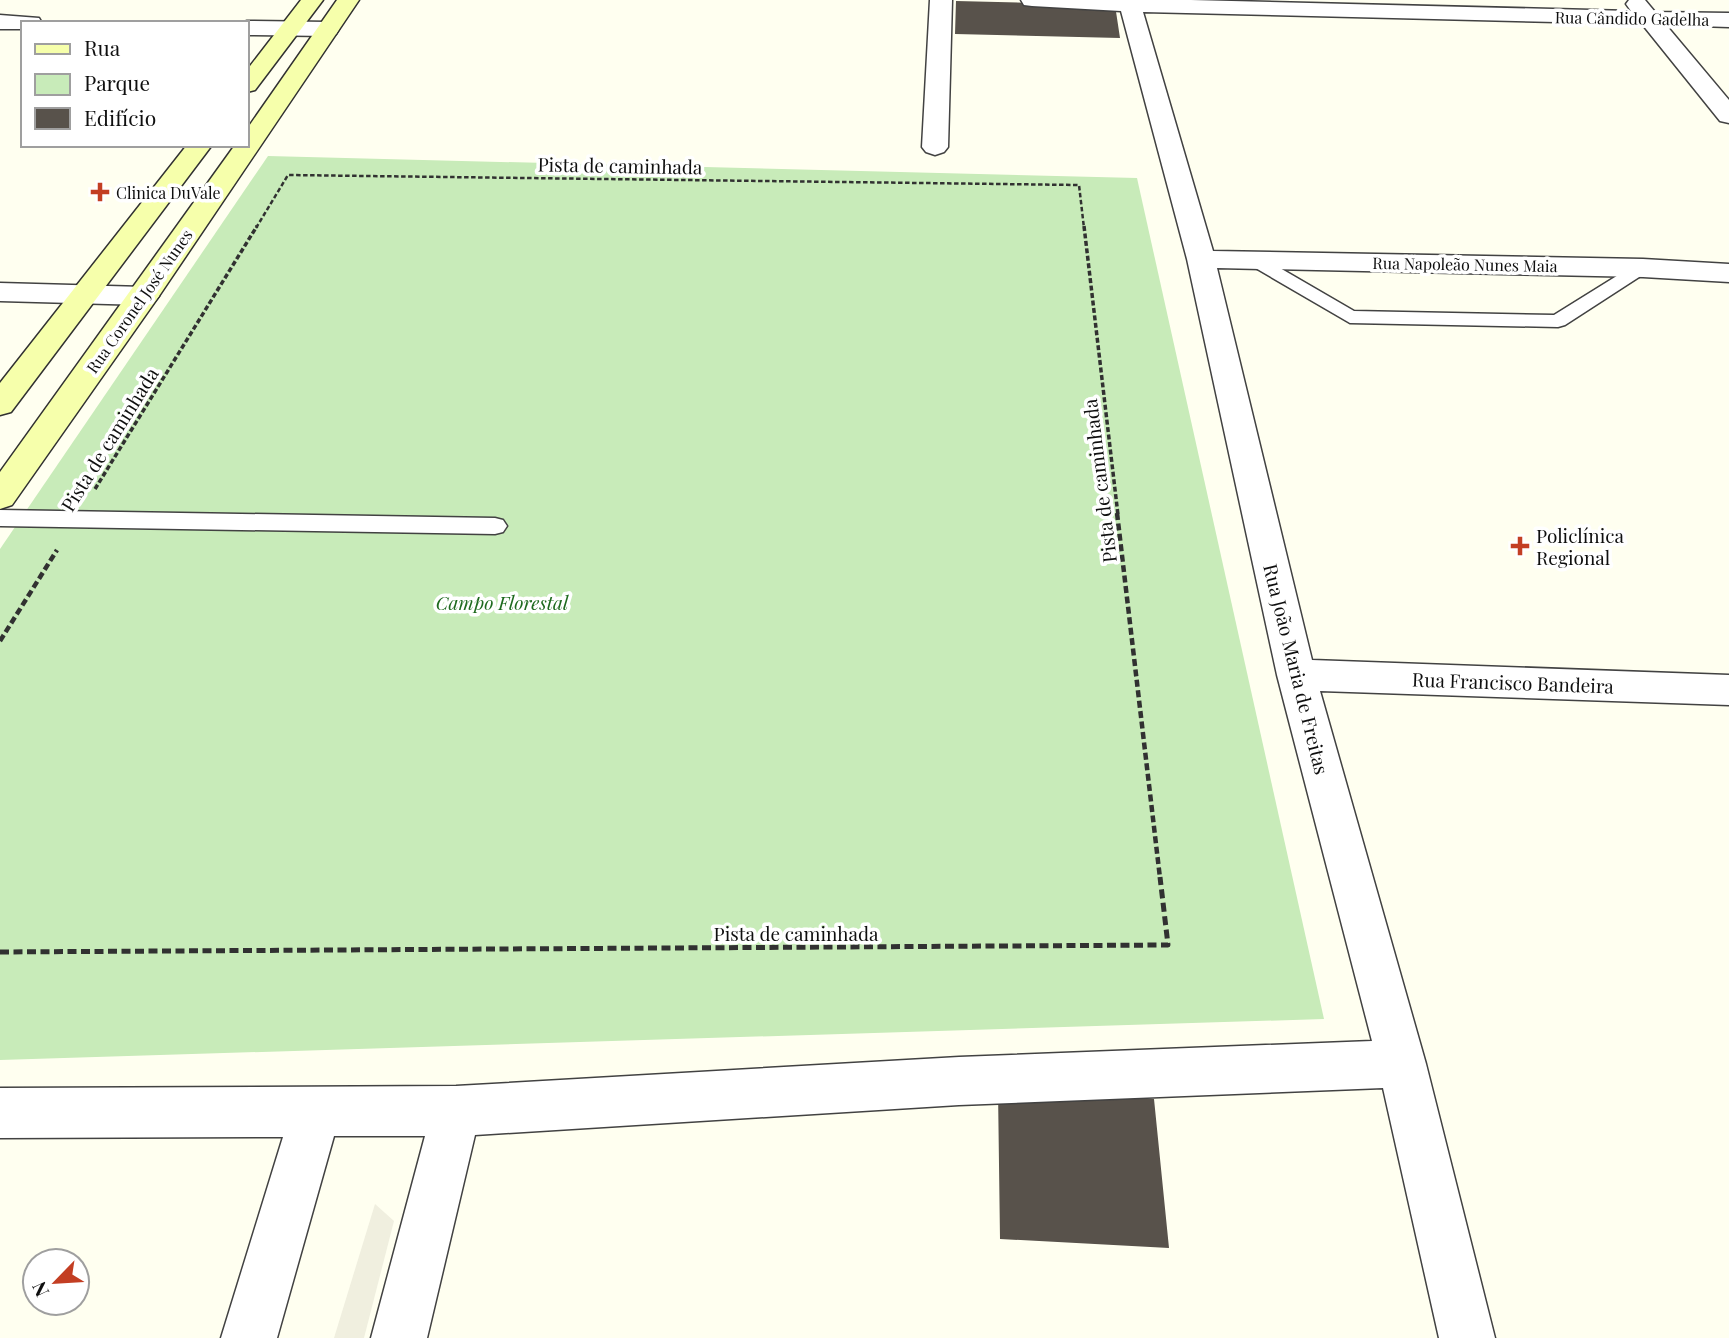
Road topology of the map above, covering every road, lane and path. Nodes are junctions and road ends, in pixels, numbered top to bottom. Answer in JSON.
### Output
{"nodes":[{"id":1,"x":312,"y":0,"type":"edge"},
{"id":2,"x":348,"y":0,"type":"edge"},
{"id":3,"x":941,"y":0,"type":"edge"},
{"id":4,"x":1032,"y":0,"type":"edge"},
{"id":5,"x":1633,"y":0,"type":"edge"},
{"id":6,"x":1130,"y":3,"type":"edge"},
{"id":7,"x":1649,"y":18,"type":"junction"},
{"id":8,"x":1729,"y":20,"type":"edge"},
{"id":9,"x":0,"y":22,"type":"edge"},
{"id":10,"x":21,"y":23,"type":"edge"},
{"id":11,"x":248,"y":28,"type":"edge"},
{"id":12,"x":290,"y":29,"type":"junction"},
{"id":13,"x":328,"y":29,"type":"junction"},
{"id":14,"x":248,"y":84,"type":"edge"},
{"id":15,"x":1729,"y":116,"type":"edge"},
{"id":16,"x":248,"y":145,"type":"edge"},
{"id":17,"x":198,"y":147,"type":"edge"},
{"id":18,"x":247,"y":147,"type":"edge"},
{"id":19,"x":935,"y":147,"type":"dead end"},
{"id":20,"x":1201,"y":259,"type":"junction"},
{"id":21,"x":1254,"y":259,"type":"junction"},
{"id":22,"x":1643,"y":268,"type":"junction"},
{"id":23,"x":1729,"y":273,"type":"edge"},
{"id":24,"x":0,"y":292,"type":"edge"},
{"id":25,"x":83,"y":295,"type":"junction"},
{"id":26,"x":144,"y":296,"type":"junction"},
{"id":27,"x":0,"y":405,"type":"edge"},
{"id":28,"x":0,"y":497,"type":"edge"},
{"id":29,"x":0,"y":518,"type":"edge"},
{"id":30,"x":75,"y":522,"type":"junction"},
{"id":31,"x":495,"y":526,"type":"dead end"},
{"id":32,"x":0,"y":641,"type":"edge"},
{"id":33,"x":1296,"y":675,"type":"junction"},
{"id":34,"x":1729,"y":690,"type":"edge"},
{"id":35,"x":0,"y":952,"type":"edge"},
{"id":36,"x":1402,"y":1064,"type":"junction"},
{"id":37,"x":316,"y":1111,"type":"junction"},
{"id":38,"x":456,"y":1111,"type":"junction"},
{"id":39,"x":0,"y":1113,"type":"edge"},
{"id":40,"x":249,"y":1338,"type":"edge"},
{"id":41,"x":399,"y":1338,"type":"edge"},
{"id":42,"x":1467,"y":1338,"type":"edge"}],
"edges":[{"from":1,"to":12,"type":"street"},
{"from":2,"to":13,"type":"street","name":"Rua Coronel José Nunes"},
{"from":3,"to":19,"type":"street"},
{"from":4,"to":6,"type":"street","name":"Rua Cândido Gadelha"},
{"from":5,"to":7,"type":"street"},
{"from":6,"to":7,"type":"street","name":"Rua Cândido Gadelha"},
{"from":6,"to":20,"type":"street","name":"Rua João Maria de Freitas"},
{"from":7,"to":8,"type":"street","name":"Rua Cândido Gadelha"},
{"from":7,"to":15,"type":"street"},
{"from":9,"to":10,"type":"street"},
{"from":11,"to":12,"type":"street"},
{"from":12,"to":13,"type":"street"},
{"from":12,"to":14,"type":"street"},
{"from":13,"to":16,"type":"street","name":"Rua Coronel José Nunes"},
{"from":17,"to":25,"type":"street"},
{"from":18,"to":26,"type":"street","name":"Rua Coronel José Nunes"},
{"from":20,"to":21,"type":"street","name":"Rua Napoleão Nunes Maia"},
{"from":20,"to":33,"type":"street","name":"Rua João Maria de Freitas"},
{"from":21,"to":22,"type":"street","name":"Rua Napoleão Nunes Maia"},
{"from":21,"to":22,"type":"lane"},
{"from":22,"to":23,"type":"street","name":"Rua Napoleão Nunes Maia"},
{"from":24,"to":25,"type":"street"},
{"from":25,"to":26,"type":"street"},
{"from":25,"to":27,"type":"street"},
{"from":26,"to":28,"type":"street","name":"Rua Coronel José Nunes"},
{"from":29,"to":30,"type":"lane"},
{"from":30,"to":31,"type":"lane"},
{"from":30,"to":32,"type":"path","name":"Pista de caminhada"},
{"from":30,"to":35,"type":"path","name":"Pista de caminhada"},
{"from":33,"to":34,"type":"street","name":"Rua Francisco Bandeira"},
{"from":33,"to":36,"type":"street","name":"Rua João Maria de Freitas"},
{"from":36,"to":38,"type":"street"},
{"from":36,"to":42,"type":"street","name":"Rua João Maria de Freitas"},
{"from":37,"to":38,"type":"street"},
{"from":37,"to":39,"type":"street"},
{"from":37,"to":40,"type":"street"},
{"from":38,"to":41,"type":"street"}]}
